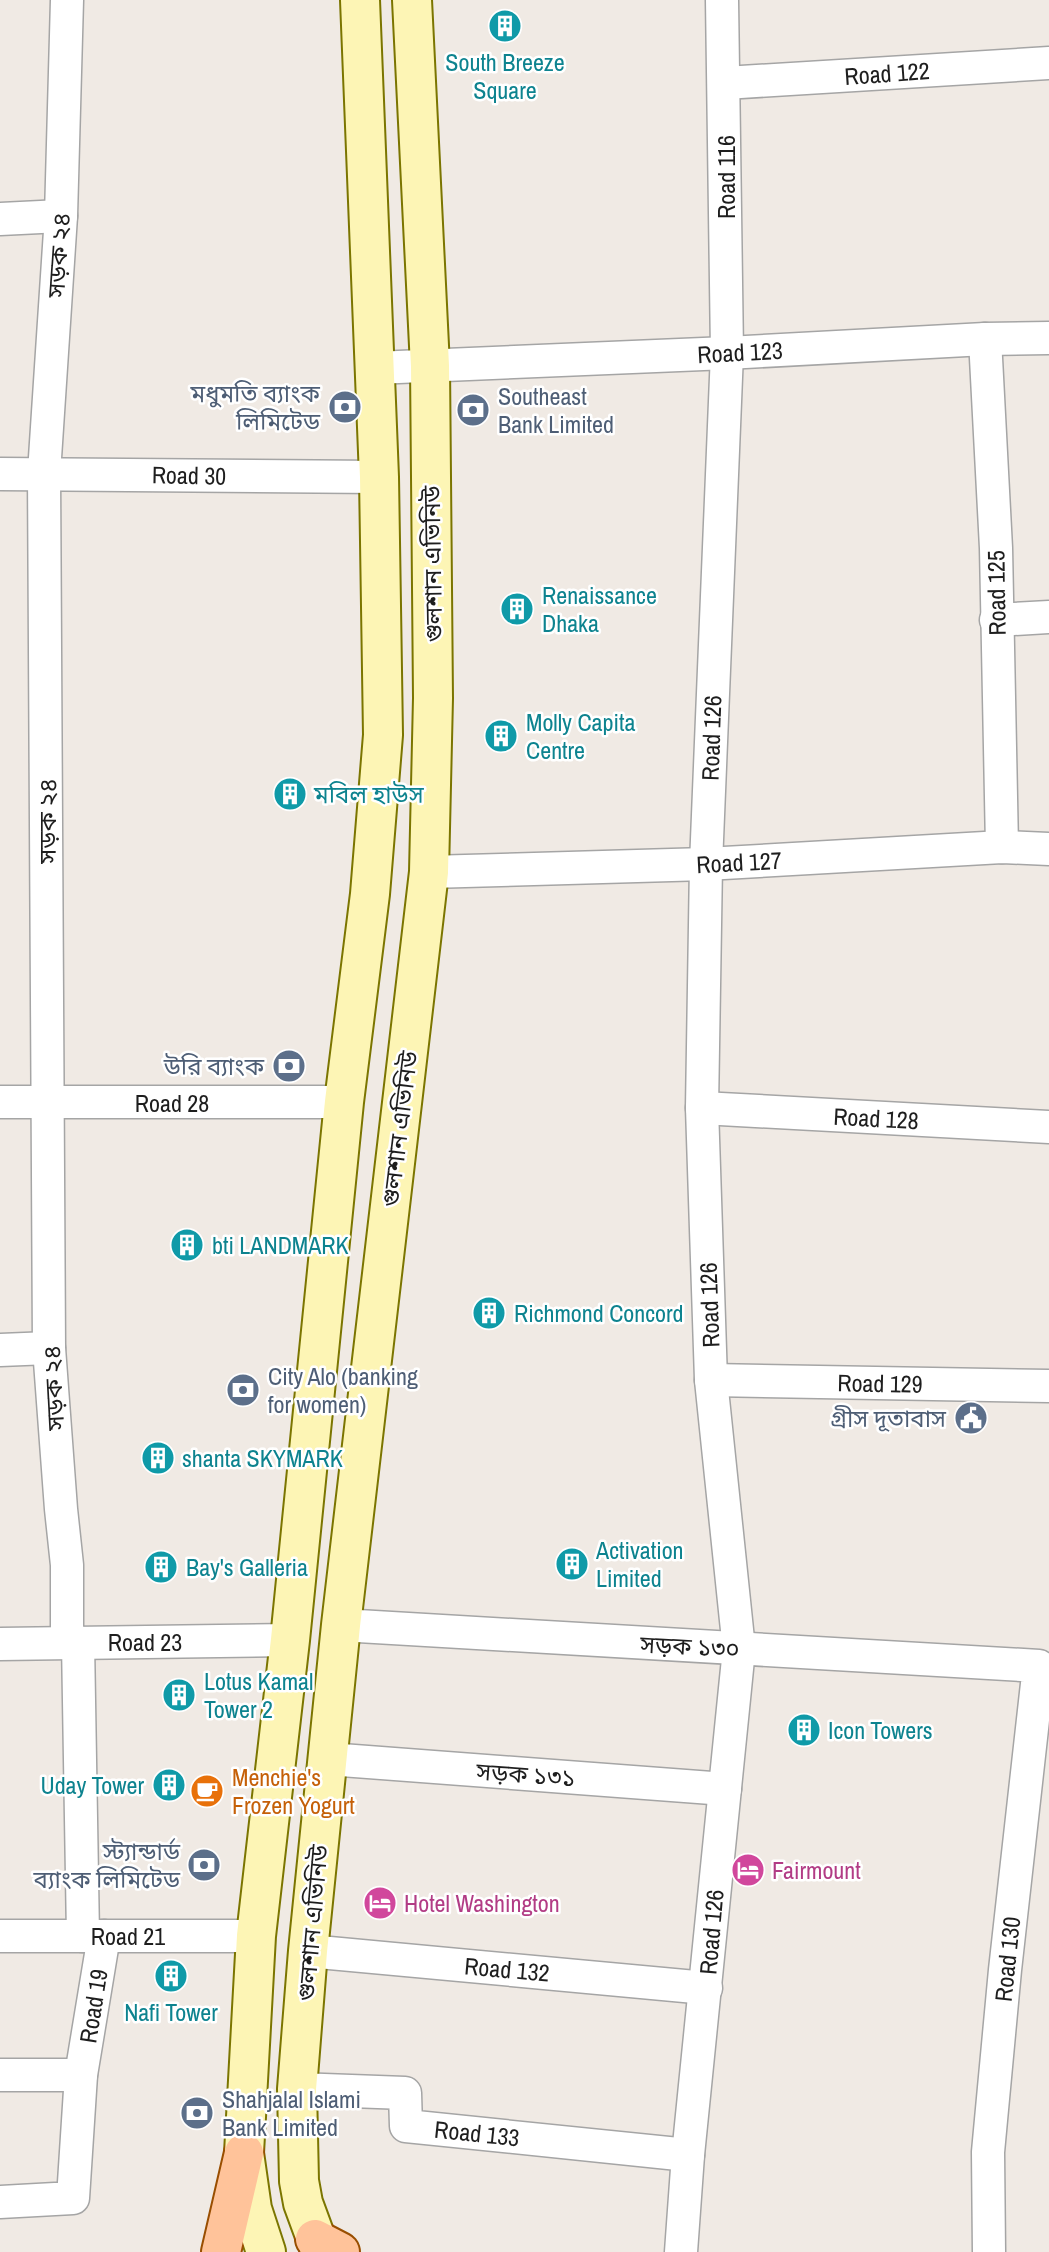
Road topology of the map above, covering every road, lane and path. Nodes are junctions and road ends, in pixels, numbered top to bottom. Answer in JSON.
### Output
{"nodes":[{"id":1,"x":67,"y":0,"type":"edge"},
{"id":2,"x":360,"y":0,"type":"edge"},
{"id":3,"x":412,"y":0,"type":"edge"},
{"id":4,"x":722,"y":0,"type":"edge"},
{"id":5,"x":1049,"y":63,"type":"edge"},
{"id":6,"x":725,"y":83,"type":"junction"},
{"id":7,"x":61,"y":216,"type":"junction"},
{"id":8,"x":0,"y":219,"type":"edge"},
{"id":9,"x":1049,"y":338,"type":"edge"},
{"id":10,"x":985,"y":339,"type":"junction"},
{"id":11,"x":727,"y":354,"type":"junction"},
{"id":12,"x":430,"y":366,"type":"junction"},
{"id":13,"x":375,"y":368,"type":"junction"},
{"id":14,"x":44,"y":473,"type":"junction"},
{"id":15,"x":0,"y":474,"type":"edge"},
{"id":16,"x":379,"y":477,"type":"junction"},
{"id":17,"x":1049,"y":617,"type":"edge"},
{"id":18,"x":996,"y":620,"type":"junction"},
{"id":19,"x":1002,"y":847,"type":"junction"},
{"id":20,"x":1049,"y":849,"type":"edge"},
{"id":21,"x":706,"y":864,"type":"junction"},
{"id":22,"x":429,"y":872,"type":"junction"},
{"id":23,"x":0,"y":1102,"type":"edge"},
{"id":24,"x":344,"y":1102,"type":"junction"},
{"id":25,"x":49,"y":1103,"type":"junction"},
{"id":26,"x":702,"y":1108,"type":"junction"},
{"id":27,"x":1049,"y":1127,"type":"edge"},
{"id":28,"x":49,"y":1348,"type":"junction"},
{"id":29,"x":0,"y":1350,"type":"edge"},
{"id":30,"x":711,"y":1380,"type":"junction"},
{"id":31,"x":1049,"y":1387,"type":"edge"},
{"id":32,"x":341,"y":1625,"type":"junction"},
{"id":33,"x":290,"y":1640,"type":"junction"},
{"id":34,"x":72,"y":1642,"type":"junction"},
{"id":35,"x":0,"y":1644,"type":"edge"},
{"id":36,"x":738,"y":1648,"type":"junction"},
{"id":37,"x":1039,"y":1666,"type":"joint"},
{"id":38,"x":328,"y":1759,"type":"junction"},
{"id":39,"x":724,"y":1789,"type":"junction"},
{"id":40,"x":0,"y":1936,"type":"edge"},
{"id":41,"x":94,"y":1936,"type":"junction"},
{"id":42,"x":256,"y":1936,"type":"junction"},
{"id":43,"x":309,"y":1951,"type":"junction"},
{"id":44,"x":706,"y":1988,"type":"junction"},
{"id":45,"x":0,"y":2075,"type":"edge"},
{"id":46,"x":81,"y":2075,"type":"junction"},
{"id":47,"x":297,"y":2089,"type":"junction"},
{"id":48,"x":244,"y":2153,"type":"junction"},
{"id":49,"x":688,"y":2155,"type":"junction"},
{"id":50,"x":0,"y":2202,"type":"edge"},
{"id":51,"x":325,"y":2248,"type":"edge"},
{"id":52,"x":220,"y":2252,"type":"edge"},
{"id":53,"x":266,"y":2252,"type":"edge"},
{"id":54,"x":681,"y":2252,"type":"edge"},
{"id":55,"x":989,"y":2252,"type":"edge"}],
"edges":[{"from":1,"to":7,"type":"street","name":"সড়ক ২৪"},
{"from":2,"to":13,"type":"main road"},
{"from":3,"to":12,"type":"main road","name":"গুলশান এভিনিউ"},
{"from":4,"to":6,"type":"street","name":"Road 116"},
{"from":5,"to":6,"type":"street","name":"Road 122"},
{"from":6,"to":11,"type":"street","name":"Road 116"},
{"from":7,"to":8,"type":"street"},
{"from":7,"to":14,"type":"street","name":"সড়ক ২৪"},
{"from":9,"to":10,"type":"street","name":"Road 123"},
{"from":10,"to":11,"type":"street","name":"Road 123"},
{"from":10,"to":18,"type":"street","name":"Road 125"},
{"from":11,"to":12,"type":"street","name":"Road 123"},
{"from":11,"to":21,"type":"street","name":"Road 126"},
{"from":12,"to":13,"type":"street","name":"Road 123"},
{"from":12,"to":22,"type":"main road","name":"গুলশান এভিনিউ"},
{"from":13,"to":16,"type":"main road"},
{"from":14,"to":15,"type":"street","name":"Road 30"},
{"from":14,"to":16,"type":"street","name":"Road 30"},
{"from":14,"to":25,"type":"street","name":"সড়ক ২৪"},
{"from":16,"to":24,"type":"main road"},
{"from":17,"to":18,"type":"street"},
{"from":18,"to":19,"type":"street","name":"Road 125"},
{"from":19,"to":20,"type":"street","name":"Road 127"},
{"from":19,"to":21,"type":"street","name":"Road 127"},
{"from":21,"to":22,"type":"street","name":"Road 127"},
{"from":21,"to":26,"type":"street","name":"Road 126"},
{"from":22,"to":32,"type":"main road","name":"গুলশান এভিনিউ"},
{"from":23,"to":25,"type":"street","name":"Road 28"},
{"from":24,"to":25,"type":"street","name":"Road 28"},
{"from":24,"to":33,"type":"main road"},
{"from":25,"to":28,"type":"street","name":"সড়ক ২৪"},
{"from":26,"to":27,"type":"street","name":"Road 128"},
{"from":26,"to":30,"type":"street","name":"Road 126"},
{"from":28,"to":29,"type":"street"},
{"from":28,"to":34,"type":"street","name":"সড়ক ২৪"},
{"from":30,"to":31,"type":"street","name":"Road 129"},
{"from":30,"to":36,"type":"street","name":"Road 126"},
{"from":32,"to":36,"type":"street","name":"সড়ক ১৩০"},
{"from":32,"to":38,"type":"main road","name":"গুলশান এভিনিউ"},
{"from":33,"to":34,"type":"street","name":"Road 23"},
{"from":33,"to":42,"type":"main road"},
{"from":34,"to":35,"type":"street","name":"Road 23"},
{"from":34,"to":41,"type":"street","name":"সড়ক ২৪"},
{"from":36,"to":37,"type":"street","name":"সড়ক ১৩০"},
{"from":36,"to":39,"type":"street","name":"Road 126"},
{"from":37,"to":55,"type":"street","name":"Road 130"},
{"from":38,"to":39,"type":"street","name":"সড়ক ১৩১"},
{"from":38,"to":43,"type":"main road","name":"গুলশান এভিনিউ"},
{"from":39,"to":44,"type":"street","name":"Road 126"},
{"from":40,"to":41,"type":"street","name":"Road 21"},
{"from":41,"to":42,"type":"street","name":"Road 21"},
{"from":41,"to":46,"type":"street","name":"Road 19"},
{"from":42,"to":48,"type":"main road"},
{"from":43,"to":44,"type":"street","name":"Road 132"},
{"from":43,"to":47,"type":"main road","name":"গুলশান এভিনিউ"},
{"from":44,"to":49,"type":"street","name":"Road 126"},
{"from":45,"to":46,"type":"street"},
{"from":46,"to":50,"type":"street","name":"Road 19"},
{"from":47,"to":49,"type":"street","name":"Road 133"},
{"from":47,"to":51,"type":"main road","name":"গুলশান এভিনিউ"},
{"from":48,"to":52,"type":"main road"},
{"from":48,"to":53,"type":"main road"},
{"from":49,"to":54,"type":"street","name":"Road 126"}]}
